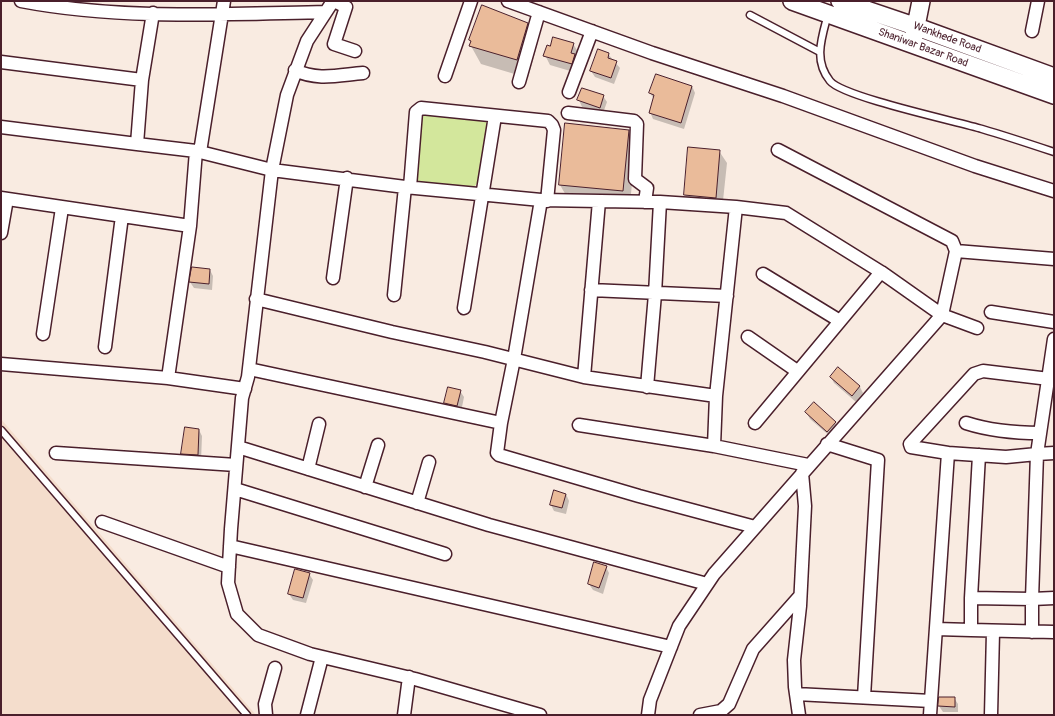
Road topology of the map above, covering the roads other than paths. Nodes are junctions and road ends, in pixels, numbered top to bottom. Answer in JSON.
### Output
{"nodes":[{"id":1,"x":21,"y":1,"type":"edge"},
{"id":2,"x":224,"y":1,"type":"edge"},
{"id":3,"x":333,"y":1,"type":"edge"},
{"id":4,"x":472,"y":1,"type":"edge"},
{"id":5,"x":508,"y":1,"type":"edge"},
{"id":6,"x":792,"y":1,"type":"edge"},
{"id":7,"x":840,"y":1,"type":"edge"},
{"id":8,"x":921,"y":1,"type":"edge"},
{"id":9,"x":1038,"y":1,"type":"edge"},
{"id":10,"x":46,"y":4,"type":"edge"},
{"id":11,"x":325,"y":12,"type":"junction"},
{"id":12,"x":539,"y":12,"type":"junction"},
{"id":13,"x":153,"y":13,"type":"junction"},
{"id":14,"x":222,"y":13,"type":"junction"},
{"id":15,"x":828,"y":13,"type":"junction"},
{"id":16,"x":750,"y":15,"type":"dead end"},
{"id":17,"x":917,"y":27,"type":"junction"},
{"id":18,"x":592,"y":31,"type":"junction"},
{"id":19,"x":1032,"y":31,"type":"dead end"},
{"id":20,"x":912,"y":44,"type":"junction"},
{"id":21,"x":355,"y":51,"type":"dead end"},
{"id":22,"x":820,"y":52,"type":"junction"},
{"id":23,"x":1,"y":62,"type":"edge"},
{"id":24,"x":296,"y":70,"type":"junction"},
{"id":25,"x":363,"y":73,"type":"dead end"},
{"id":26,"x":445,"y":76,"type":"dead end"},
{"id":27,"x":1054,"y":78,"type":"edge"},
{"id":28,"x":142,"y":80,"type":"junction"},
{"id":29,"x":519,"y":82,"type":"dead end"},
{"id":30,"x":569,"y":92,"type":"dead end"},
{"id":31,"x":1054,"y":95,"type":"edge"},
{"id":32,"x":568,"y":113,"type":"dead end"},
{"id":33,"x":495,"y":116,"type":"junction"},
{"id":34,"x":1,"y":127,"type":"edge"},
{"id":35,"x":137,"y":144,"type":"junction"},
{"id":36,"x":778,"y":150,"type":"dead end"},
{"id":37,"x":198,"y":152,"type":"junction"},
{"id":38,"x":1054,"y":152,"type":"edge"},
{"id":39,"x":272,"y":170,"type":"junction"},
{"id":40,"x":347,"y":178,"type":"junction"},
{"id":41,"x":408,"y":187,"type":"junction"},
{"id":42,"x":1054,"y":191,"type":"edge"},
{"id":43,"x":481,"y":194,"type":"junction"},
{"id":44,"x":4,"y":199,"type":"edge"},
{"id":45,"x":544,"y":200,"type":"junction"},
{"id":46,"x":599,"y":201,"type":"junction"},
{"id":47,"x":645,"y":202,"type":"junction"},
{"id":48,"x":660,"y":202,"type":"junction"},
{"id":49,"x":736,"y":207,"type":"junction"},
{"id":50,"x":62,"y":208,"type":"junction"},
{"id":51,"x":122,"y":216,"type":"junction"},
{"id":52,"x":190,"y":226,"type":"junction"},
{"id":53,"x":1,"y":233,"type":"edge"},
{"id":54,"x":956,"y":251,"type":"junction"},
{"id":55,"x":1054,"y":259,"type":"edge"},
{"id":56,"x":881,"y":272,"type":"junction"},
{"id":57,"x":763,"y":274,"type":"dead end"},
{"id":58,"x":333,"y":278,"type":"dead end"},
{"id":59,"x":591,"y":290,"type":"junction"},
{"id":60,"x":655,"y":294,"type":"junction"},
{"id":61,"x":394,"y":295,"type":"dead end"},
{"id":62,"x":727,"y":296,"type":"junction"},
{"id":63,"x":256,"y":299,"type":"junction"},
{"id":64,"x":464,"y":308,"type":"dead end"},
{"id":65,"x":991,"y":312,"type":"dead end"},
{"id":66,"x":942,"y":315,"type":"junction"},
{"id":67,"x":840,"y":321,"type":"junction"},
{"id":68,"x":1054,"y":322,"type":"edge"},
{"id":69,"x":977,"y":328,"type":"dead end"},
{"id":70,"x":43,"y":334,"type":"dead end"},
{"id":71,"x":748,"y":337,"type":"dead end"},
{"id":72,"x":1054,"y":339,"type":"edge"},
{"id":73,"x":105,"y":347,"type":"dead end"},
{"id":74,"x":514,"y":359,"type":"junction"},
{"id":75,"x":1,"y":364,"type":"edge"},
{"id":76,"x":249,"y":369,"type":"junction"},
{"id":77,"x":797,"y":371,"type":"junction"},
{"id":78,"x":584,"y":377,"type":"junction"},
{"id":79,"x":168,"y":378,"type":"junction"},
{"id":80,"x":1050,"y":379,"type":"junction"},
{"id":81,"x":647,"y":387,"type":"junction"},
{"id":82,"x":245,"y":389,"type":"junction"},
{"id":83,"x":716,"y":396,"type":"junction"},
{"id":84,"x":501,"y":423,"type":"junction"},
{"id":85,"x":755,"y":423,"type":"dead end"},
{"id":86,"x":966,"y":423,"type":"dead end"},
{"id":87,"x":319,"y":424,"type":"dead end"},
{"id":88,"x":579,"y":426,"type":"dead end"},
{"id":89,"x":1,"y":430,"type":"edge"},
{"id":90,"x":1040,"y":433,"type":"junction"},
{"id":91,"x":827,"y":444,"type":"junction"},
{"id":92,"x":378,"y":445,"type":"dead end"},
{"id":93,"x":714,"y":446,"type":"junction"},
{"id":94,"x":238,"y":447,"type":"junction"},
{"id":95,"x":56,"y":453,"type":"dead end"},
{"id":96,"x":948,"y":453,"type":"junction"},
{"id":97,"x":1054,"y":453,"type":"edge"},
{"id":98,"x":1037,"y":454,"type":"junction"},
{"id":99,"x":979,"y":455,"type":"junction"},
{"id":100,"x":429,"y":462,"type":"dead end"},
{"id":101,"x":236,"y":465,"type":"junction"},
{"id":102,"x":308,"y":469,"type":"junction"},
{"id":103,"x":805,"y":469,"type":"junction"},
{"id":104,"x":365,"y":487,"type":"junction"},
{"id":105,"x":235,"y":490,"type":"junction"},
{"id":106,"x":417,"y":503,"type":"junction"},
{"id":107,"x":102,"y":522,"type":"dead end"},
{"id":108,"x":755,"y":527,"type":"junction"},
{"id":109,"x":230,"y":546,"type":"junction"},
{"id":110,"x":444,"y":554,"type":"dead end"},
{"id":111,"x":229,"y":567,"type":"junction"},
{"id":112,"x":707,"y":584,"type":"junction"},
{"id":113,"x":800,"y":596,"type":"junction"},
{"id":114,"x":971,"y":598,"type":"junction"},
{"id":115,"x":1054,"y":598,"type":"edge"},
{"id":116,"x":1032,"y":599,"type":"junction"},
{"id":117,"x":936,"y":628,"type":"junction"},
{"id":118,"x":971,"y":630,"type":"junction"},
{"id":119,"x":993,"y":632,"type":"junction"},
{"id":120,"x":1032,"y":632,"type":"junction"},
{"id":121,"x":1054,"y":632,"type":"edge"},
{"id":122,"x":671,"y":647,"type":"junction"},
{"id":123,"x":322,"y":656,"type":"junction"},
{"id":124,"x":275,"y":668,"type":"dead end"},
{"id":125,"x":409,"y":678,"type":"junction"},
{"id":126,"x":796,"y":694,"type":"junction"},
{"id":127,"x":864,"y":697,"type":"junction"},
{"id":128,"x":931,"y":701,"type":"junction"},
{"id":129,"x":722,"y":713,"type":"edge"},
{"id":130,"x":246,"y":715,"type":"edge"},
{"id":131,"x":266,"y":715,"type":"edge"},
{"id":132,"x":307,"y":715,"type":"edge"},
{"id":133,"x":404,"y":715,"type":"edge"},
{"id":134,"x":540,"y":715,"type":"edge"},
{"id":135,"x":648,"y":715,"type":"edge"},
{"id":136,"x":700,"y":715,"type":"edge"},
{"id":137,"x":799,"y":715,"type":"edge"},
{"id":138,"x":930,"y":715,"type":"edge"},
{"id":139,"x":991,"y":715,"type":"edge"}],
"edges":[{"from":1,"to":10,"type":"street"},
{"from":2,"to":14,"type":"street"},
{"from":3,"to":11,"type":"street"},
{"from":3,"to":21,"type":"street"},
{"from":4,"to":26,"type":"street"},
{"from":5,"to":12,"type":"street"},
{"from":6,"to":15,"type":"main road","name":"Shaniwar Bazar Road"},
{"from":7,"to":17,"type":"main road","name":"Wankhede Road"},
{"from":8,"to":17,"type":"main road"},
{"from":9,"to":19,"type":"street"},
{"from":10,"to":13,"type":"street"},
{"from":11,"to":14,"type":"street"},
{"from":11,"to":24,"type":"street"},
{"from":12,"to":18,"type":"street"},
{"from":12,"to":29,"type":"street"},
{"from":13,"to":14,"type":"street"},
{"from":13,"to":28,"type":"street"},
{"from":14,"to":37,"type":"street"},
{"from":15,"to":20,"type":"main road","name":"Shaniwar Bazar Road"},
{"from":15,"to":22,"type":"lane"},
{"from":16,"to":22,"type":"lane"},
{"from":17,"to":20,"type":"main road"},
{"from":17,"to":27,"type":"main road","name":"Wankhede Road"},
{"from":18,"to":30,"type":"street"},
{"from":18,"to":42,"type":"street"},
{"from":20,"to":31,"type":"main road","name":"Shaniwar Bazar Road"},
{"from":22,"to":38,"type":"lane"},
{"from":23,"to":28,"type":"street"},
{"from":24,"to":25,"type":"street"},
{"from":24,"to":39,"type":"street"},
{"from":28,"to":35,"type":"street"},
{"from":32,"to":47,"type":"street"},
{"from":33,"to":41,"type":"street"},
{"from":33,"to":43,"type":"street"},
{"from":33,"to":45,"type":"street"},
{"from":34,"to":35,"type":"street"},
{"from":35,"to":37,"type":"street"},
{"from":36,"to":54,"type":"street"},
{"from":37,"to":39,"type":"street"},
{"from":37,"to":52,"type":"street"},
{"from":39,"to":40,"type":"street"},
{"from":39,"to":63,"type":"street"},
{"from":40,"to":41,"type":"street"},
{"from":40,"to":58,"type":"street"},
{"from":41,"to":43,"type":"street"},
{"from":41,"to":61,"type":"street"},
{"from":43,"to":45,"type":"street"},
{"from":43,"to":64,"type":"street"},
{"from":44,"to":50,"type":"street"},
{"from":44,"to":53,"type":"street"},
{"from":45,"to":46,"type":"street"},
{"from":45,"to":74,"type":"street"},
{"from":46,"to":47,"type":"street"},
{"from":46,"to":59,"type":"street"},
{"from":47,"to":48,"type":"street"},
{"from":48,"to":49,"type":"street"},
{"from":48,"to":60,"type":"street"},
{"from":49,"to":56,"type":"street"},
{"from":49,"to":62,"type":"street"},
{"from":50,"to":51,"type":"street"},
{"from":50,"to":70,"type":"street"},
{"from":51,"to":52,"type":"street"},
{"from":51,"to":73,"type":"street"},
{"from":52,"to":79,"type":"street"},
{"from":54,"to":55,"type":"street"},
{"from":54,"to":66,"type":"street"},
{"from":56,"to":66,"type":"street"},
{"from":56,"to":67,"type":"street"},
{"from":57,"to":67,"type":"street"},
{"from":59,"to":60,"type":"street"},
{"from":59,"to":78,"type":"street"},
{"from":60,"to":62,"type":"street"},
{"from":60,"to":81,"type":"street"},
{"from":62,"to":83,"type":"street"},
{"from":63,"to":74,"type":"street"},
{"from":63,"to":76,"type":"street"},
{"from":65,"to":68,"type":"street"},
{"from":66,"to":69,"type":"street"},
{"from":66,"to":91,"type":"street"},
{"from":67,"to":77,"type":"street"},
{"from":71,"to":77,"type":"street"},
{"from":72,"to":80,"type":"street"},
{"from":74,"to":78,"type":"street"},
{"from":74,"to":84,"type":"street"},
{"from":75,"to":79,"type":"street"},
{"from":76,"to":82,"type":"street"},
{"from":76,"to":84,"type":"street"},
{"from":77,"to":85,"type":"street"},
{"from":78,"to":81,"type":"street"},
{"from":79,"to":82,"type":"street"},
{"from":80,"to":90,"type":"street"},
{"from":80,"to":96,"type":"street"},
{"from":81,"to":83,"type":"street"},
{"from":82,"to":94,"type":"street"},
{"from":83,"to":93,"type":"street"},
{"from":84,"to":108,"type":"street"},
{"from":86,"to":90,"type":"street"},
{"from":87,"to":102,"type":"street"},
{"from":88,"to":93,"type":"street"},
{"from":89,"to":130,"type":"lane"},
{"from":90,"to":98,"type":"street"},
{"from":91,"to":103,"type":"street"},
{"from":91,"to":127,"type":"street"},
{"from":92,"to":104,"type":"street"},
{"from":93,"to":103,"type":"street"},
{"from":94,"to":101,"type":"street"},
{"from":94,"to":102,"type":"street"},
{"from":95,"to":101,"type":"street"},
{"from":96,"to":99,"type":"street"},
{"from":96,"to":117,"type":"street"},
{"from":97,"to":98,"type":"street"},
{"from":98,"to":99,"type":"street"},
{"from":98,"to":116,"type":"street"},
{"from":99,"to":114,"type":"street"},
{"from":100,"to":106,"type":"street"},
{"from":101,"to":105,"type":"street"},
{"from":102,"to":104,"type":"street"},
{"from":103,"to":108,"type":"street"},
{"from":103,"to":113,"type":"street"},
{"from":104,"to":106,"type":"street"},
{"from":105,"to":109,"type":"street"},
{"from":105,"to":110,"type":"street"},
{"from":106,"to":112,"type":"street"},
{"from":107,"to":111,"type":"street"},
{"from":108,"to":112,"type":"street"},
{"from":109,"to":111,"type":"street"},
{"from":109,"to":122,"type":"street"},
{"from":111,"to":123,"type":"street"},
{"from":112,"to":122,"type":"street"},
{"from":113,"to":126,"type":"street"},
{"from":113,"to":129,"type":"street"},
{"from":114,"to":116,"type":"street"},
{"from":114,"to":118,"type":"street"},
{"from":115,"to":116,"type":"street"},
{"from":116,"to":120,"type":"street"},
{"from":117,"to":118,"type":"street"},
{"from":117,"to":128,"type":"street"},
{"from":118,"to":119,"type":"street"},
{"from":119,"to":120,"type":"street"},
{"from":119,"to":139,"type":"street"},
{"from":120,"to":121,"type":"street"},
{"from":122,"to":135,"type":"street"},
{"from":123,"to":125,"type":"street"},
{"from":123,"to":132,"type":"street"},
{"from":124,"to":131,"type":"street"},
{"from":125,"to":133,"type":"street"},
{"from":125,"to":134,"type":"street"},
{"from":126,"to":127,"type":"street"},
{"from":126,"to":137,"type":"street"},
{"from":127,"to":128,"type":"street"},
{"from":128,"to":138,"type":"street"},
{"from":129,"to":136,"type":"street"}]}
